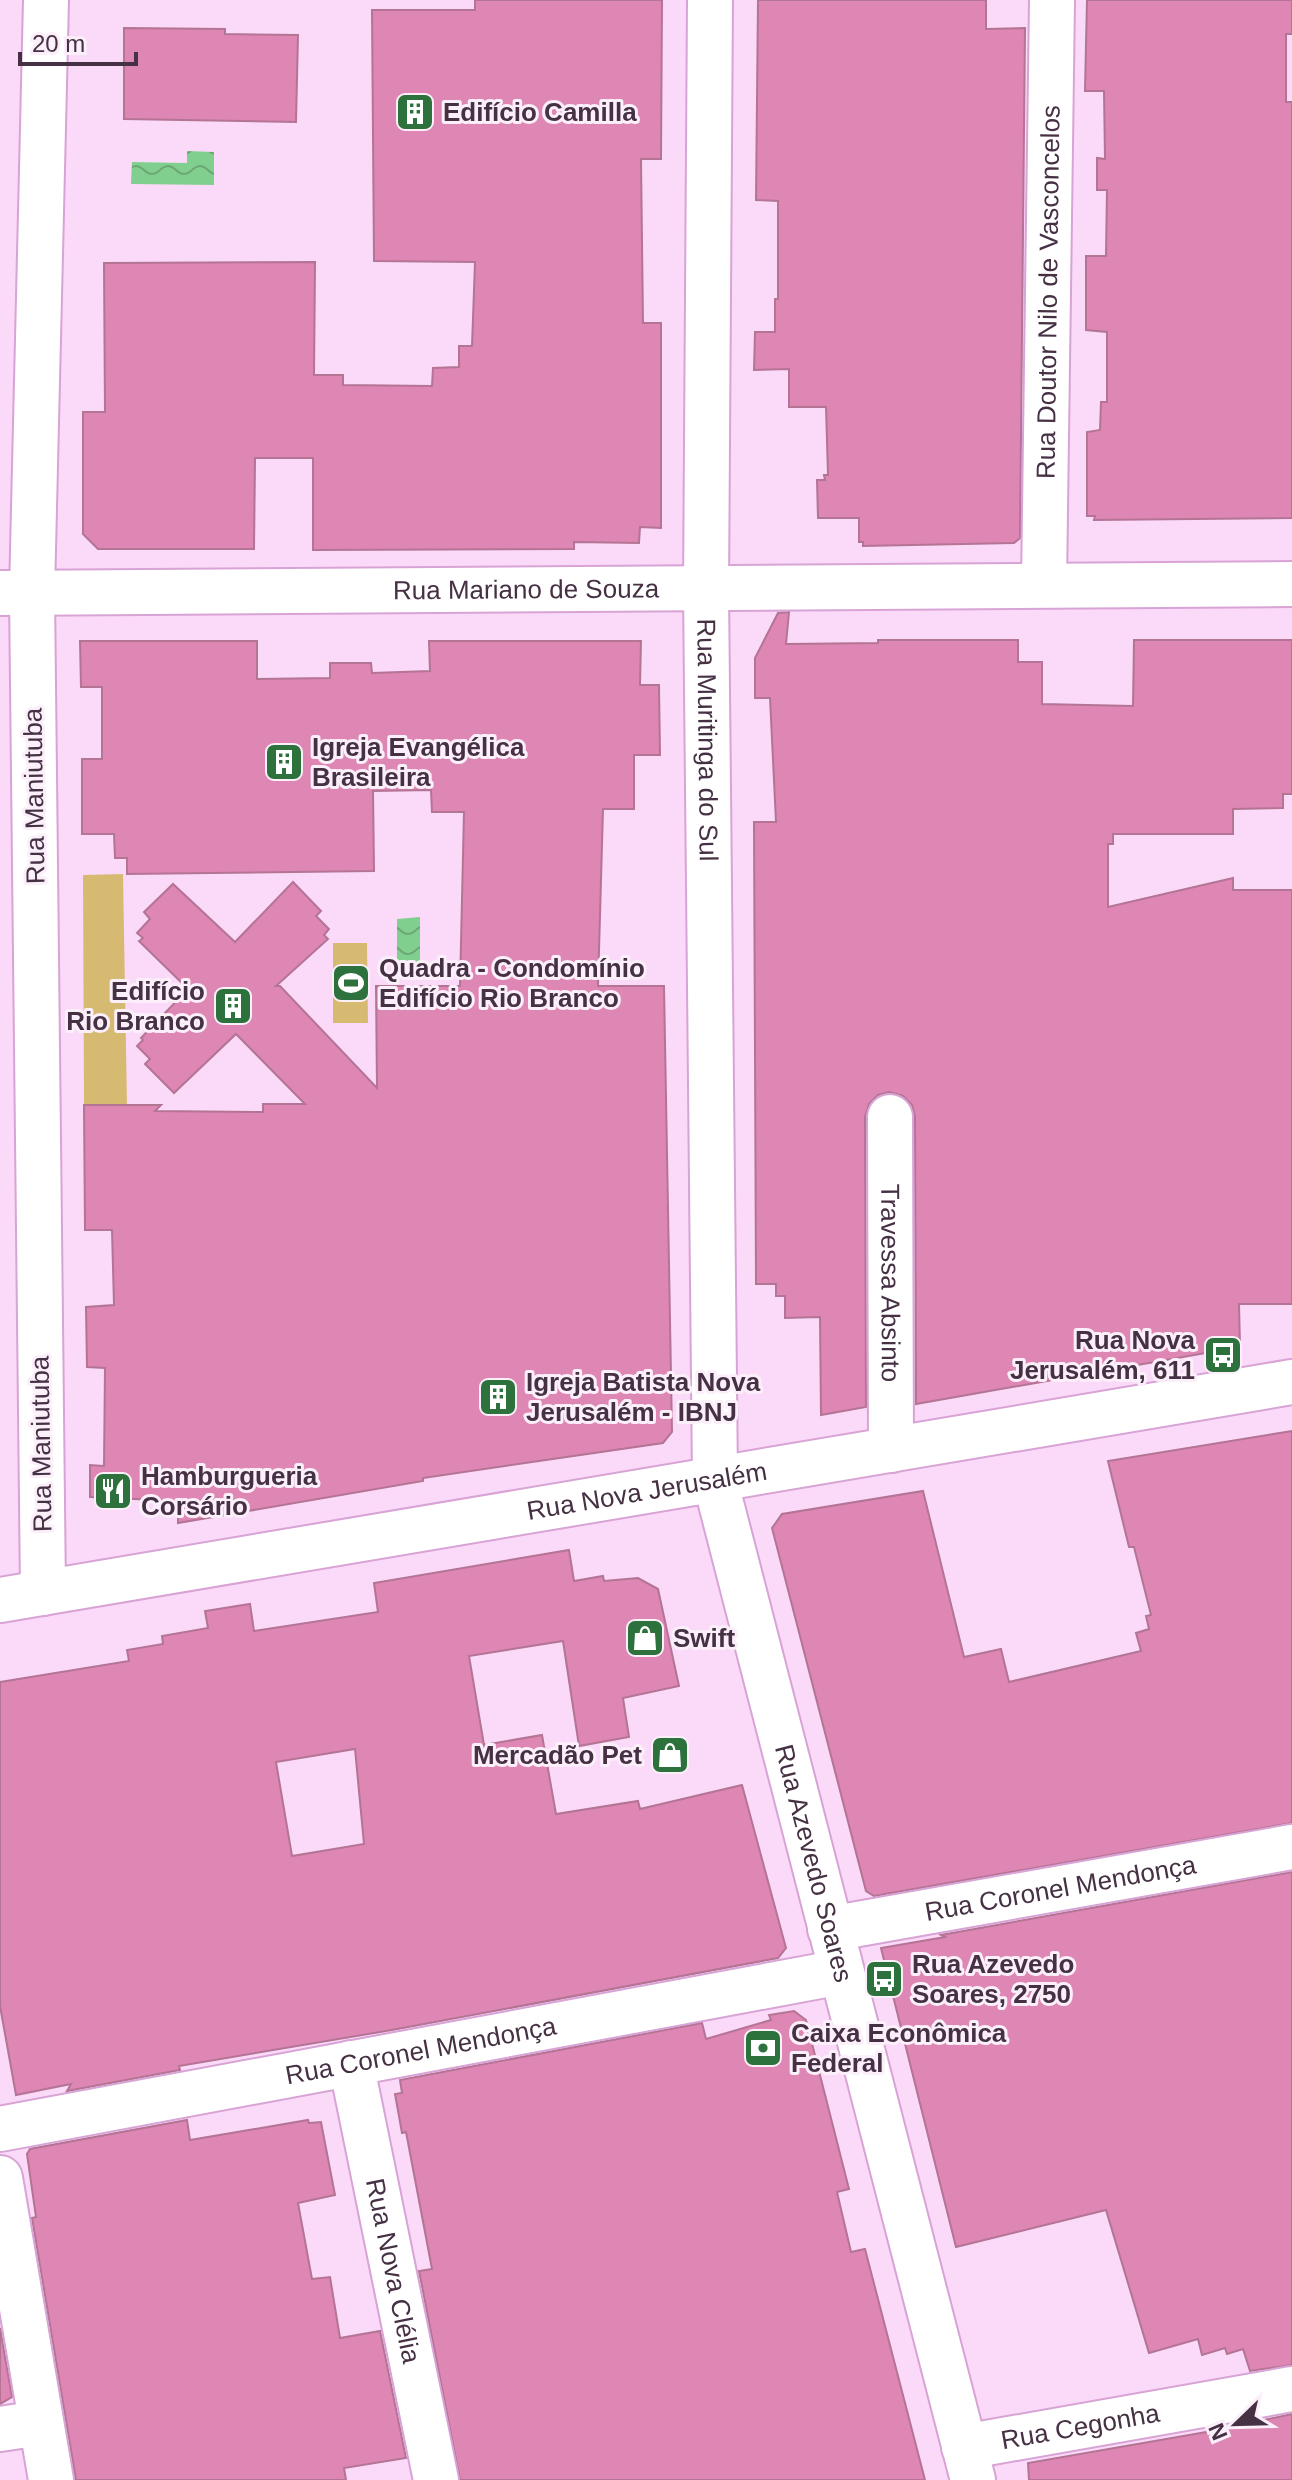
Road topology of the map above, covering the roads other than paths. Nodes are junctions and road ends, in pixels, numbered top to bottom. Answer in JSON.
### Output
{"nodes":[{"id":1,"x":46,"y":0,"type":"edge"},
{"id":2,"x":710,"y":0,"type":"edge"},
{"id":3,"x":1052,"y":0,"type":"edge"},
{"id":4,"x":1044,"y":584,"type":"junction"},
{"id":5,"x":1292,"y":584,"type":"edge"},
{"id":6,"x":706,"y":590,"type":"junction"},
{"id":7,"x":16,"y":593,"type":"edge"},
{"id":8,"x":890,"y":1117,"type":"dead end"},
{"id":9,"x":1292,"y":1382,"type":"edge"},
{"id":10,"x":891,"y":1450,"type":"junction"},
{"id":11,"x":715,"y":1480,"type":"junction"},
{"id":12,"x":43,"y":1593,"type":"junction"},
{"id":13,"x":0,"y":1600,"type":"edge"},
{"id":14,"x":1292,"y":1847,"type":"edge"},
{"id":15,"x":830,"y":1929,"type":"junction"},
{"id":16,"x":841,"y":1972,"type":"junction"},
{"id":17,"x":351,"y":2063,"type":"junction"},
{"id":18,"x":0,"y":2129,"type":"edge"},
{"id":19,"x":0,"y":2178,"type":"edge"},
{"id":20,"x":1292,"y":2389,"type":"edge"},
{"id":21,"x":20,"y":2426,"type":"edge"},
{"id":22,"x":969,"y":2463,"type":"edge"},
{"id":23,"x":51,"y":2480,"type":"edge"},
{"id":24,"x":436,"y":2480,"type":"edge"}],
"edges":[{"from":1,"to":7,"type":"street","name":"Rua Maniutuba"},
{"from":2,"to":6,"type":"street","name":"Rua Muritinga do Sul"},
{"from":3,"to":4,"type":"street","name":"Rua Doutor Nilo de Vasconcelos"},
{"from":4,"to":5,"type":"street","name":"Rua Mariano de Souza"},
{"from":4,"to":6,"type":"street","name":"Rua Mariano de Souza"},
{"from":6,"to":7,"type":"street","name":"Rua Mariano de Souza"},
{"from":6,"to":11,"type":"street","name":"Rua Muritinga do Sul"},
{"from":7,"to":12,"type":"street","name":"Rua Maniutuba"},
{"from":8,"to":10,"type":"street","name":"Travessa Absinto"},
{"from":9,"to":10,"type":"street","name":"Rua Nova Jerusalém"},
{"from":10,"to":11,"type":"street","name":"Rua Nova Jerusalém"},
{"from":11,"to":12,"type":"street","name":"Rua Nova Jerusalém"},
{"from":11,"to":15,"type":"street","name":"Rua Azevedo Soares"},
{"from":12,"to":13,"type":"street","name":"Rua Nova Jerusalém"},
{"from":14,"to":15,"type":"street","name":"Rua Coronel Mendonça"},
{"from":15,"to":16,"type":"street","name":"Rua Azevedo Soares"},
{"from":16,"to":17,"type":"street","name":"Rua Coronel Mendonça"},
{"from":16,"to":22,"type":"street","name":"Rua Azevedo Soares"},
{"from":17,"to":18,"type":"street","name":"Rua Coronel Mendonça"},
{"from":17,"to":24,"type":"street","name":"Rua Nova Clélia"},
{"from":19,"to":21,"type":"street"},
{"from":20,"to":22,"type":"street","name":"Rua Cegonha"},
{"from":21,"to":23,"type":"street"}]}
